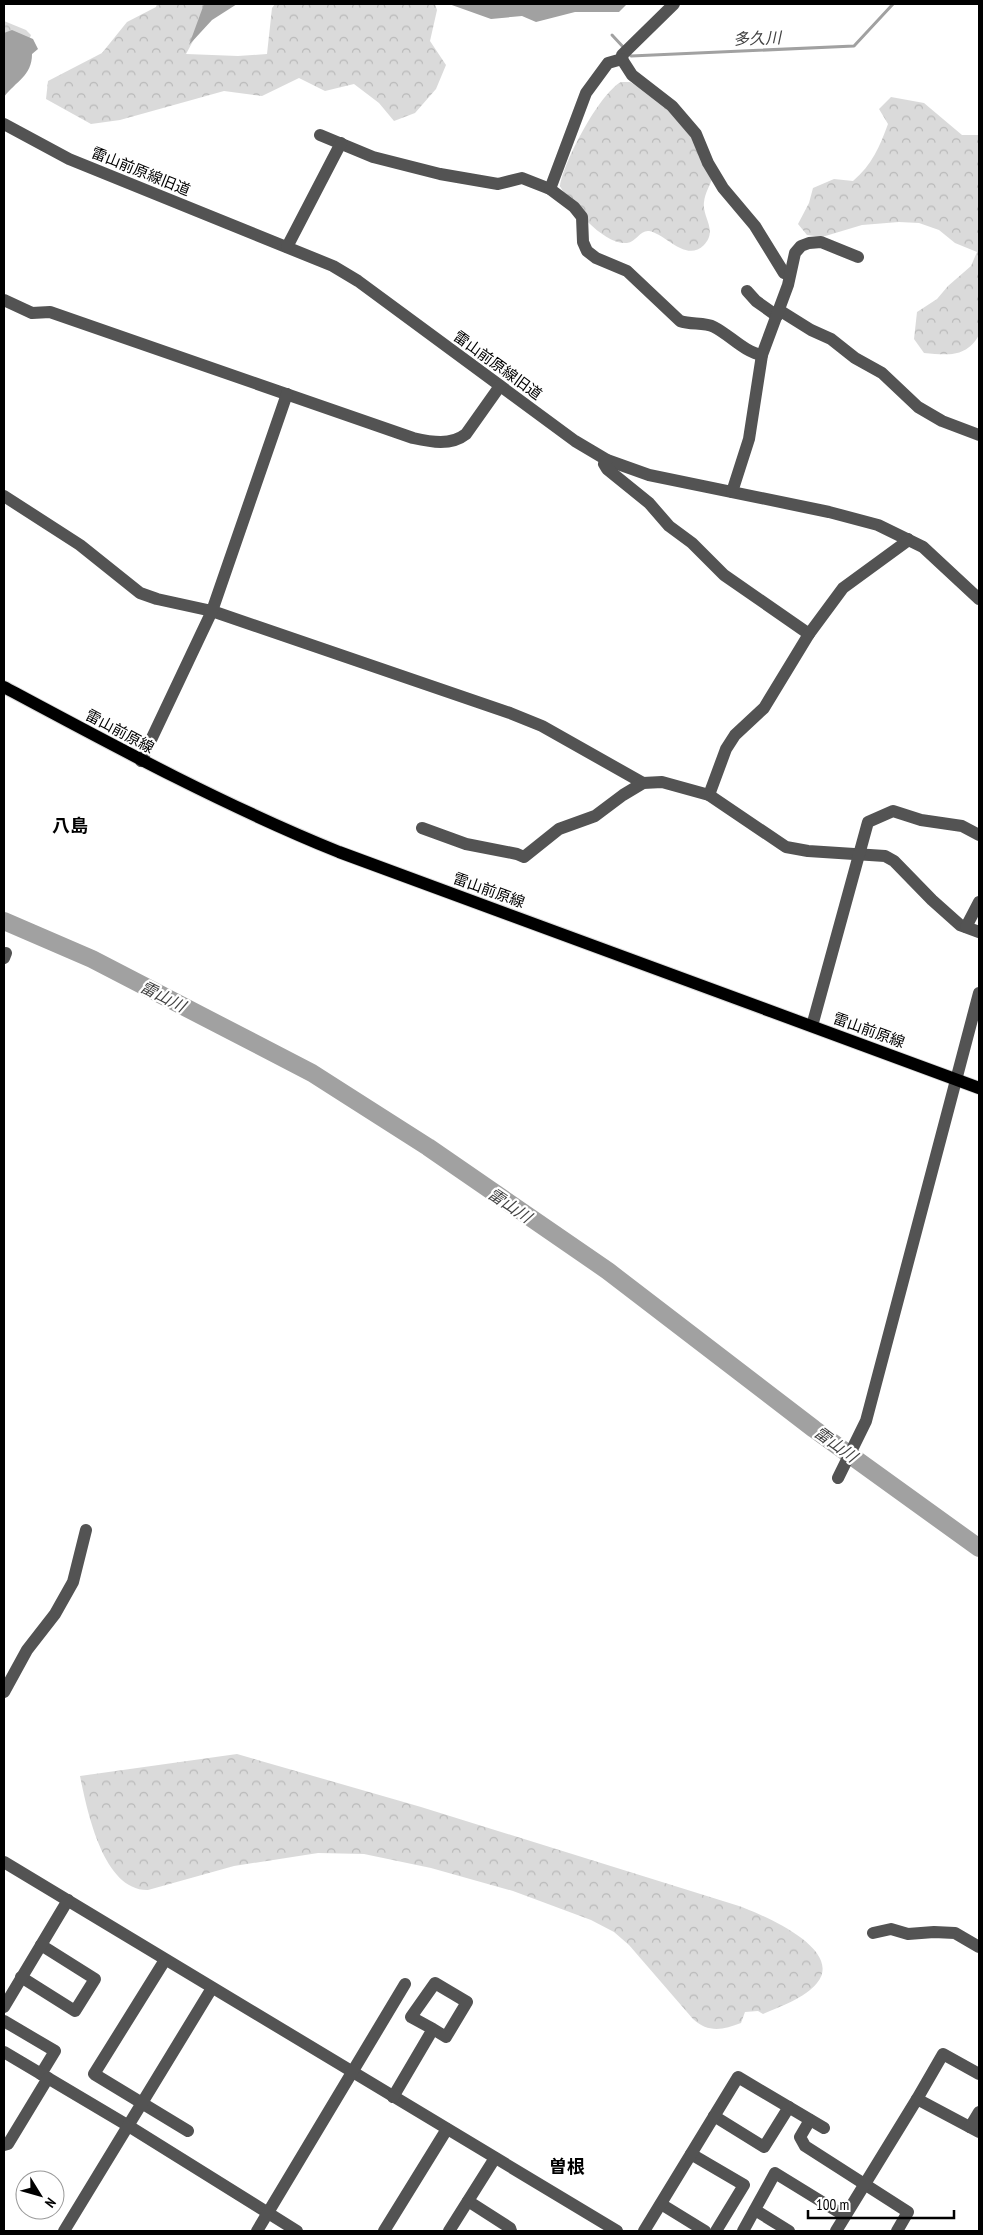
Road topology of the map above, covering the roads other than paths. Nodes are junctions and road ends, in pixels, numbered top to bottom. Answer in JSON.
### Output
{"nodes":[{"id":1,"x":674,"y":4,"type":"edge"},
{"id":2,"x":624,"y":54,"type":"junction"},
{"id":3,"x":4,"y":124,"type":"edge"},
{"id":4,"x":320,"y":134,"type":"dead end"},
{"id":5,"x":341,"y":143,"type":"junction"},
{"id":6,"x":550,"y":189,"type":"junction"},
{"id":7,"x":287,"y":247,"type":"junction"},
{"id":8,"x":858,"y":257,"type":"dead end"},
{"id":9,"x":789,"y":274,"type":"junction"},
{"id":10,"x":747,"y":291,"type":"dead end"},
{"id":11,"x":4,"y":300,"type":"edge"},
{"id":12,"x":778,"y":313,"type":"junction"},
{"id":13,"x":762,"y":355,"type":"junction"},
{"id":14,"x":500,"y":386,"type":"junction"},
{"id":15,"x":287,"y":394,"type":"junction"},
{"id":16,"x":979,"y":435,"type":"edge"},
{"id":17,"x":607,"y":460,"type":"junction"},
{"id":18,"x":732,"y":492,"type":"junction"},
{"id":19,"x":4,"y":496,"type":"edge"},
{"id":20,"x":908,"y":538,"type":"junction"},
{"id":21,"x":979,"y":599,"type":"edge"},
{"id":22,"x":212,"y":611,"type":"junction"},
{"id":23,"x":809,"y":634,"type":"junction"},
{"id":24,"x":4,"y":687,"type":"edge"},
{"id":25,"x":141,"y":761,"type":"junction"},
{"id":26,"x":643,"y":783,"type":"junction"},
{"id":27,"x":709,"y":795,"type":"junction"},
{"id":28,"x":422,"y":828,"type":"dead end"},
{"id":29,"x":979,"y":835,"type":"edge"},
{"id":30,"x":860,"y":853,"type":"junction"},
{"id":31,"x":979,"y":902,"type":"edge"},
{"id":32,"x":966,"y":927,"type":"junction"},
{"id":33,"x":979,"y":932,"type":"edge"},
{"id":34,"x":979,"y":993,"type":"edge"},
{"id":35,"x":812,"y":1026,"type":"junction"},
{"id":36,"x":956,"y":1079,"type":"junction"},
{"id":37,"x":979,"y":1088,"type":"edge"},
{"id":38,"x":838,"y":1478,"type":"dead end"},
{"id":39,"x":86,"y":1530,"type":"dead end"},
{"id":40,"x":4,"y":1692,"type":"edge"},
{"id":41,"x":4,"y":1862,"type":"edge"},
{"id":42,"x":68,"y":1900,"type":"junction"},
{"id":43,"x":873,"y":1933,"type":"dead end"},
{"id":44,"x":41,"y":1945,"type":"junction"},
{"id":45,"x":979,"y":1947,"type":"edge"},
{"id":46,"x":165,"y":1960,"type":"junction"},
{"id":47,"x":21,"y":1978,"type":"junction"},
{"id":48,"x":405,"y":1984,"type":"dead end"},
{"id":49,"x":212,"y":1988,"type":"junction"},
{"id":50,"x":4,"y":2007,"type":"edge"},
{"id":51,"x":4,"y":2020,"type":"edge"},
{"id":52,"x":433,"y":2029,"type":"junction"},
{"id":53,"x":4,"y":2052,"type":"edge"},
{"id":54,"x":353,"y":2073,"type":"junction"},
{"id":55,"x":979,"y":2074,"type":"edge"},
{"id":56,"x":45,"y":2076,"type":"junction"},
{"id":57,"x":393,"y":2096,"type":"junction"},
{"id":58,"x":916,"y":2099,"type":"junction"},
{"id":59,"x":141,"y":2102,"type":"junction"},
{"id":60,"x":789,"y":2107,"type":"junction"},
{"id":61,"x":979,"y":2112,"type":"edge"},
{"id":62,"x":714,"y":2116,"type":"junction"},
{"id":63,"x":810,"y":2120,"type":"junction"},
{"id":64,"x":127,"y":2125,"type":"junction"},
{"id":65,"x":824,"y":2128,"type":"dead end"},
{"id":66,"x":447,"y":2129,"type":"junction"},
{"id":67,"x":975,"y":2130,"type":"edge"},
{"id":68,"x":188,"y":2131,"type":"dead end"},
{"id":69,"x":4,"y":2145,"type":"edge"},
{"id":70,"x":691,"y":2154,"type":"junction"},
{"id":71,"x":495,"y":2158,"type":"junction"},
{"id":72,"x":865,"y":2184,"type":"junction"},
{"id":73,"x":468,"y":2201,"type":"junction"},
{"id":74,"x":660,"y":2204,"type":"junction"},
{"id":75,"x":754,"y":2210,"type":"junction"},
{"id":76,"x":268,"y":2214,"type":"junction"},
{"id":77,"x":845,"y":2216,"type":"junction"},
{"id":78,"x":64,"y":2231,"type":"edge"},
{"id":79,"x":257,"y":2231,"type":"edge"},
{"id":80,"x":297,"y":2231,"type":"edge"},
{"id":81,"x":384,"y":2231,"type":"edge"},
{"id":82,"x":449,"y":2231,"type":"edge"},
{"id":83,"x":511,"y":2231,"type":"edge"},
{"id":84,"x":617,"y":2231,"type":"edge"},
{"id":85,"x":644,"y":2231,"type":"edge"},
{"id":86,"x":705,"y":2231,"type":"edge"},
{"id":87,"x":716,"y":2231,"type":"edge"},
{"id":88,"x":742,"y":2231,"type":"edge"},
{"id":89,"x":789,"y":2231,"type":"edge"},
{"id":90,"x":836,"y":2231,"type":"edge"},
{"id":91,"x":897,"y":2231,"type":"edge"}],
"edges":[{"from":1,"to":2,"type":"street"},
{"from":2,"to":6,"type":"street"},
{"from":2,"to":9,"type":"street"},
{"from":3,"to":7,"type":"street","name":"雷山前原線旧道"},
{"from":4,"to":5,"type":"street"},
{"from":5,"to":6,"type":"street"},
{"from":5,"to":7,"type":"street"},
{"from":6,"to":13,"type":"street"},
{"from":7,"to":14,"type":"street","name":"雷山前原線旧道"},
{"from":8,"to":9,"type":"street"},
{"from":9,"to":12,"type":"street"},
{"from":10,"to":12,"type":"street"},
{"from":11,"to":15,"type":"street"},
{"from":12,"to":13,"type":"street"},
{"from":12,"to":16,"type":"street"},
{"from":13,"to":18,"type":"street"},
{"from":14,"to":15,"type":"street"},
{"from":14,"to":17,"type":"street","name":"雷山前原線旧道"},
{"from":15,"to":22,"type":"street"},
{"from":17,"to":18,"type":"street","name":"雷山前原線旧道"},
{"from":17,"to":23,"type":"street"},
{"from":18,"to":20,"type":"street","name":"雷山前原線旧道"},
{"from":19,"to":22,"type":"street"},
{"from":20,"to":21,"type":"street","name":"雷山前原線旧道"},
{"from":20,"to":23,"type":"street"},
{"from":22,"to":25,"type":"street"},
{"from":22,"to":26,"type":"street"},
{"from":23,"to":27,"type":"street"},
{"from":24,"to":25,"type":"main road","name":"雷山前原線"},
{"from":25,"to":35,"type":"main road","name":"雷山前原線"},
{"from":26,"to":27,"type":"street"},
{"from":26,"to":28,"type":"street"},
{"from":27,"to":30,"type":"street"},
{"from":29,"to":30,"type":"street"},
{"from":30,"to":32,"type":"street"},
{"from":30,"to":35,"type":"street"},
{"from":31,"to":32,"type":"street"},
{"from":32,"to":33,"type":"street"},
{"from":34,"to":36,"type":"street"},
{"from":35,"to":36,"type":"main road","name":"雷山前原線"},
{"from":36,"to":37,"type":"main road","name":"雷山前原線"},
{"from":36,"to":38,"type":"street"},
{"from":39,"to":40,"type":"street"},
{"from":41,"to":42,"type":"street"},
{"from":42,"to":44,"type":"street"},
{"from":42,"to":46,"type":"street"},
{"from":43,"to":45,"type":"street"},
{"from":44,"to":47,"type":"street"},
{"from":44,"to":47,"type":"street"},
{"from":46,"to":49,"type":"street"},
{"from":46,"to":59,"type":"street"},
{"from":47,"to":50,"type":"street"},
{"from":48,"to":54,"type":"street"},
{"from":49,"to":54,"type":"street"},
{"from":49,"to":59,"type":"street"},
{"from":51,"to":56,"type":"street"},
{"from":52,"to":52,"type":"street"},
{"from":52,"to":57,"type":"street"},
{"from":53,"to":56,"type":"street"},
{"from":54,"to":57,"type":"street"},
{"from":54,"to":76,"type":"street"},
{"from":55,"to":58,"type":"street"},
{"from":56,"to":64,"type":"street"},
{"from":56,"to":69,"type":"street"},
{"from":57,"to":66,"type":"street"},
{"from":58,"to":67,"type":"street"},
{"from":58,"to":72,"type":"street"},
{"from":59,"to":64,"type":"street"},
{"from":59,"to":68,"type":"street"},
{"from":60,"to":62,"type":"street"},
{"from":60,"to":62,"type":"street"},
{"from":60,"to":63,"type":"street"},
{"from":61,"to":67,"type":"street"},
{"from":62,"to":70,"type":"street"},
{"from":63,"to":65,"type":"street"},
{"from":63,"to":72,"type":"street"},
{"from":64,"to":76,"type":"street"},
{"from":64,"to":78,"type":"street"},
{"from":66,"to":71,"type":"street"},
{"from":66,"to":81,"type":"street"},
{"from":70,"to":74,"type":"street"},
{"from":70,"to":87,"type":"street"},
{"from":71,"to":73,"type":"street"},
{"from":71,"to":84,"type":"street"},
{"from":72,"to":77,"type":"street"},
{"from":72,"to":91,"type":"street"},
{"from":73,"to":82,"type":"street"},
{"from":73,"to":83,"type":"street"},
{"from":74,"to":85,"type":"street"},
{"from":74,"to":86,"type":"street"},
{"from":75,"to":77,"type":"street"},
{"from":75,"to":88,"type":"street"},
{"from":75,"to":89,"type":"street"},
{"from":76,"to":79,"type":"street"},
{"from":76,"to":80,"type":"street"},
{"from":77,"to":90,"type":"street"}]}
